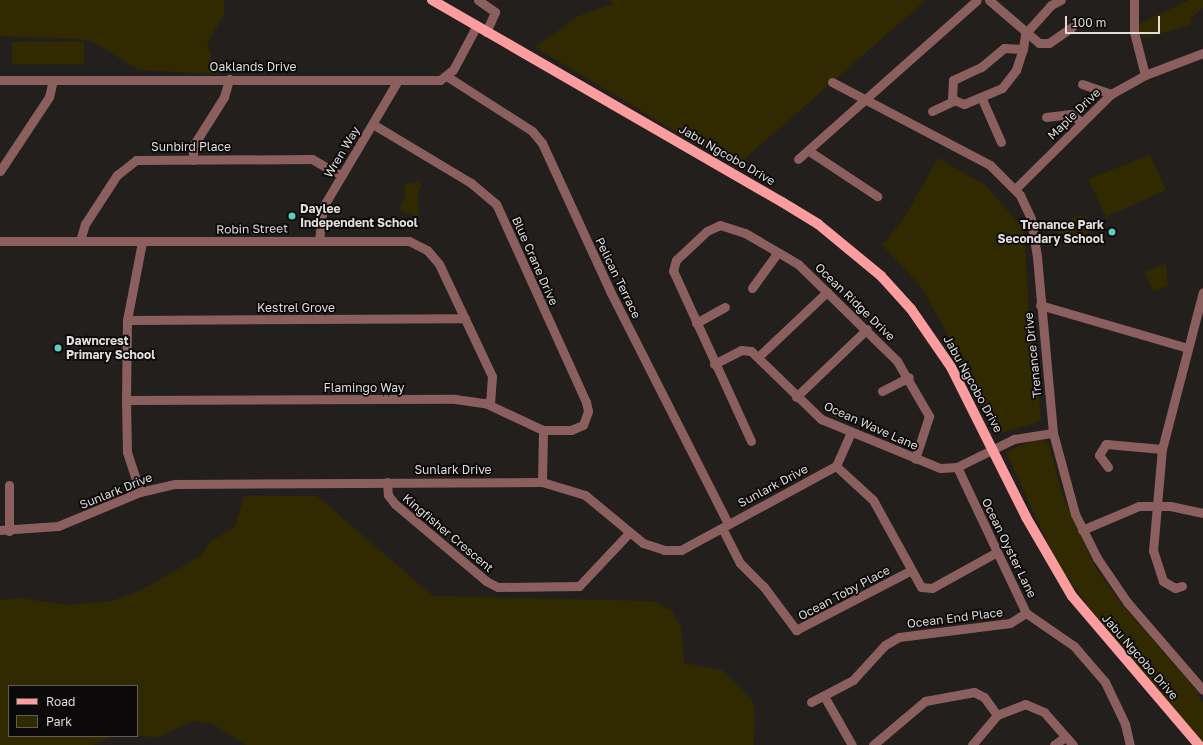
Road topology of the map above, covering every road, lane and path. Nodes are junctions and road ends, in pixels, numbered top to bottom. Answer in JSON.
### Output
{"nodes":[{"id":1,"x":432,"y":0,"type":"edge"},
{"id":2,"x":977,"y":0,"type":"edge"},
{"id":3,"x":989,"y":0,"type":"edge"},
{"id":4,"x":1061,"y":0,"type":"edge"},
{"id":5,"x":1134,"y":0,"type":"edge"},
{"id":6,"x":483,"y":1,"type":"edge"},
{"id":7,"x":476,"y":27,"type":"junction"},
{"id":8,"x":1072,"y":27,"type":"dead end"},
{"id":9,"x":486,"y":32,"type":"junction"},
{"id":10,"x":1025,"y":34,"type":"junction"},
{"id":11,"x":1023,"y":50,"type":"junction"},
{"id":12,"x":1203,"y":53,"type":"edge"},
{"id":13,"x":1145,"y":75,"type":"junction"},
{"id":14,"x":448,"y":77,"type":"junction"},
{"id":15,"x":229,"y":79,"type":"junction"},
{"id":16,"x":0,"y":80,"type":"edge"},
{"id":17,"x":53,"y":80,"type":"junction"},
{"id":18,"x":398,"y":80,"type":"junction"},
{"id":19,"x":832,"y":82,"type":"dead end"},
{"id":20,"x":1082,"y":84,"type":"dead end"},
{"id":21,"x":1111,"y":94,"type":"junction"},
{"id":22,"x":982,"y":98,"type":"junction"},
{"id":23,"x":864,"y":100,"type":"junction"},
{"id":24,"x":953,"y":101,"type":"junction"},
{"id":25,"x":932,"y":111,"type":"dead end"},
{"id":26,"x":1046,"y":118,"type":"dead end"},
{"id":27,"x":1080,"y":121,"type":"junction"},
{"id":28,"x":373,"y":124,"type":"junction"},
{"id":29,"x":1001,"y":142,"type":"dead end"},
{"id":30,"x":809,"y":151,"type":"junction"},
{"id":31,"x":798,"y":159,"type":"dead end"},
{"id":32,"x":193,"y":160,"type":"junction"},
{"id":33,"x":0,"y":171,"type":"edge"},
{"id":34,"x":342,"y":176,"type":"junction"},
{"id":35,"x":1016,"y":188,"type":"junction"},
{"id":36,"x":877,"y":196,"type":"dead end"},
{"id":37,"x":319,"y":240,"type":"junction"},
{"id":38,"x":0,"y":241,"type":"edge"},
{"id":39,"x":80,"y":241,"type":"junction"},
{"id":40,"x":142,"y":242,"type":"junction"},
{"id":41,"x":778,"y":252,"type":"junction"},
{"id":42,"x":752,"y":288,"type":"dead end"},
{"id":43,"x":827,"y":292,"type":"junction"},
{"id":44,"x":1203,"y":292,"type":"edge"},
{"id":45,"x":1040,"y":305,"type":"junction"},
{"id":46,"x":725,"y":307,"type":"dead end"},
{"id":47,"x":465,"y":318,"type":"junction"},
{"id":48,"x":127,"y":320,"type":"junction"},
{"id":49,"x":696,"y":323,"type":"junction"},
{"id":50,"x":867,"y":329,"type":"junction"},
{"id":51,"x":1188,"y":348,"type":"junction"},
{"id":52,"x":758,"y":357,"type":"junction"},
{"id":53,"x":714,"y":364,"type":"junction"},
{"id":54,"x":909,"y":377,"type":"junction"},
{"id":55,"x":882,"y":391,"type":"dead end"},
{"id":56,"x":796,"y":397,"type":"junction"},
{"id":57,"x":126,"y":400,"type":"junction"},
{"id":58,"x":490,"y":405,"type":"junction"},
{"id":59,"x":544,"y":430,"type":"junction"},
{"id":60,"x":851,"y":432,"type":"junction"},
{"id":61,"x":1053,"y":432,"type":"junction"},
{"id":62,"x":751,"y":441,"type":"dead end"},
{"id":63,"x":993,"y":447,"type":"junction"},
{"id":64,"x":1162,"y":449,"type":"junction"},
{"id":65,"x":915,"y":459,"type":"junction"},
{"id":66,"x":836,"y":466,"type":"junction"},
{"id":67,"x":957,"y":467,"type":"junction"},
{"id":68,"x":1108,"y":467,"type":"dead end"},
{"id":69,"x":387,"y":482,"type":"junction"},
{"id":70,"x":542,"y":482,"type":"junction"},
{"id":71,"x":9,"y":485,"type":"dead end"},
{"id":72,"x":140,"y":492,"type":"junction"},
{"id":73,"x":1157,"y":505,"type":"junction"},
{"id":74,"x":1203,"y":514,"type":"edge"},
{"id":75,"x":725,"y":526,"type":"junction"},
{"id":76,"x":4,"y":530,"type":"edge"},
{"id":77,"x":1082,"y":530,"type":"junction"},
{"id":78,"x":629,"y":533,"type":"junction"},
{"id":79,"x":997,"y":552,"type":"junction"},
{"id":80,"x":910,"y":571,"type":"junction"},
{"id":81,"x":1182,"y":586,"type":"dead end"},
{"id":82,"x":1026,"y":613,"type":"junction"},
{"id":83,"x":1203,"y":690,"type":"edge"},
{"id":84,"x":824,"y":696,"type":"junction"},
{"id":85,"x":811,"y":702,"type":"dead end"},
{"id":86,"x":997,"y":715,"type":"junction"},
{"id":87,"x":1065,"y":737,"type":"junction"},
{"id":88,"x":852,"y":745,"type":"edge"},
{"id":89,"x":872,"y":745,"type":"edge"},
{"id":90,"x":972,"y":745,"type":"edge"},
{"id":91,"x":1054,"y":745,"type":"edge"},
{"id":92,"x":1073,"y":745,"type":"edge"},
{"id":93,"x":1130,"y":745,"type":"edge"},
{"id":94,"x":1199,"y":745,"type":"edge"}],
"edges":[{"from":1,"to":7,"type":"main road","name":"Jabu Ngcobo Drive"},
{"from":2,"to":23,"type":"street"},
{"from":3,"to":10,"type":"street"},
{"from":4,"to":10,"type":"street"},
{"from":5,"to":13,"type":"street"},
{"from":6,"to":9,"type":"street"},
{"from":7,"to":9,"type":"main road","name":"Jabu Ngcobo Drive"},
{"from":7,"to":14,"type":"street"},
{"from":8,"to":10,"type":"street"},
{"from":9,"to":63,"type":"main road","name":"Jabu Ngcobo Drive"},
{"from":10,"to":11,"type":"street"},
{"from":11,"to":22,"type":"street"},
{"from":11,"to":24,"type":"street"},
{"from":12,"to":13,"type":"street","name":"Maple Drive"},
{"from":13,"to":21,"type":"street","name":"Maple Drive"},
{"from":14,"to":18,"type":"street","name":"Oaklands Drive"},
{"from":14,"to":75,"type":"street","name":"Pelican Terrace"},
{"from":15,"to":17,"type":"street","name":"Oaklands Drive"},
{"from":15,"to":18,"type":"street","name":"Oaklands Drive"},
{"from":15,"to":32,"type":"street"},
{"from":16,"to":17,"type":"street","name":"Oaklands Drive"},
{"from":17,"to":33,"type":"street"},
{"from":18,"to":28,"type":"street","name":"Wren Way"},
{"from":19,"to":23,"type":"street","name":"Trenance Drive"},
{"from":20,"to":21,"type":"street"},
{"from":21,"to":27,"type":"street","name":"Maple Drive"},
{"from":22,"to":24,"type":"street"},
{"from":22,"to":29,"type":"street"},
{"from":23,"to":30,"type":"street"},
{"from":23,"to":35,"type":"street","name":"Trenance Drive"},
{"from":24,"to":25,"type":"street"},
{"from":26,"to":27,"type":"street"},
{"from":27,"to":35,"type":"street","name":"Maple Drive"},
{"from":28,"to":34,"type":"street","name":"Wren Way"},
{"from":28,"to":59,"type":"street","name":"Blue Crane Drive"},
{"from":30,"to":31,"type":"street"},
{"from":30,"to":36,"type":"street"},
{"from":32,"to":34,"type":"street","name":"Sunbird Place"},
{"from":32,"to":39,"type":"street","name":"Sunbird Place"},
{"from":34,"to":37,"type":"street","name":"Wren Way"},
{"from":35,"to":45,"type":"street","name":"Trenance Drive"},
{"from":37,"to":40,"type":"street","name":"Robin Street"},
{"from":37,"to":47,"type":"street","name":"Robin Street"},
{"from":38,"to":39,"type":"street","name":"Robin Street"},
{"from":39,"to":40,"type":"street","name":"Robin Street"},
{"from":40,"to":48,"type":"street"},
{"from":41,"to":42,"type":"street"},
{"from":41,"to":43,"type":"street","name":"Ocean Ridge Drive"},
{"from":41,"to":49,"type":"street","name":"Ocean Ridge Drive"},
{"from":43,"to":50,"type":"street","name":"Ocean Ridge Drive"},
{"from":43,"to":52,"type":"street"},
{"from":44,"to":51,"type":"street"},
{"from":45,"to":51,"type":"street"},
{"from":45,"to":61,"type":"street","name":"Trenance Drive"},
{"from":46,"to":49,"type":"street"},
{"from":47,"to":48,"type":"street","name":"Kestrel Grove"},
{"from":47,"to":58,"type":"street","name":"Robin Street"},
{"from":48,"to":57,"type":"street"},
{"from":49,"to":53,"type":"street","name":"Ocean Ridge Drive"},
{"from":50,"to":54,"type":"street","name":"Ocean Ridge Drive"},
{"from":50,"to":56,"type":"street"},
{"from":51,"to":64,"type":"street"},
{"from":52,"to":53,"type":"street","name":"Ocean Wave Lane"},
{"from":52,"to":56,"type":"street","name":"Ocean Wave Lane"},
{"from":53,"to":62,"type":"street","name":"Ocean Ridge Drive"},
{"from":54,"to":55,"type":"street"},
{"from":54,"to":65,"type":"street","name":"Ocean Ridge Drive"},
{"from":56,"to":60,"type":"street","name":"Ocean Wave Lane"},
{"from":57,"to":58,"type":"street","name":"Flamingo Way"},
{"from":57,"to":72,"type":"street"},
{"from":58,"to":59,"type":"street","name":"Flamingo Way"},
{"from":59,"to":70,"type":"street"},
{"from":60,"to":65,"type":"street","name":"Ocean Wave Lane"},
{"from":60,"to":66,"type":"street"},
{"from":61,"to":63,"type":"street","name":"Ocean Wave Lane"},
{"from":61,"to":77,"type":"street","name":"Trenance Drive"},
{"from":63,"to":67,"type":"street","name":"Ocean Wave Lane"},
{"from":63,"to":94,"type":"main road","name":"Jabu Ngcobo Drive"},
{"from":64,"to":68,"type":"street"},
{"from":64,"to":73,"type":"street"},
{"from":65,"to":67,"type":"street","name":"Ocean Wave Lane"},
{"from":66,"to":75,"type":"street","name":"Sunlark Drive"},
{"from":66,"to":80,"type":"street"},
{"from":67,"to":79,"type":"street","name":"Ocean Oyster Lane"},
{"from":69,"to":70,"type":"street","name":"Sunlark Drive"},
{"from":69,"to":72,"type":"street","name":"Sunlark Drive"},
{"from":69,"to":78,"type":"street","name":"Kingfisher Crescent"},
{"from":70,"to":78,"type":"street","name":"Sunlark Drive"},
{"from":71,"to":76,"type":"street"},
{"from":72,"to":76,"type":"street","name":"Sunlark Drive"},
{"from":73,"to":74,"type":"street"},
{"from":73,"to":77,"type":"street"},
{"from":73,"to":81,"type":"street"},
{"from":75,"to":78,"type":"street","name":"Sunlark Drive"},
{"from":75,"to":80,"type":"street","name":"Ocean Toby Place"},
{"from":77,"to":83,"type":"street","name":"Trenance Drive"},
{"from":79,"to":80,"type":"street"},
{"from":79,"to":82,"type":"street","name":"Ocean Oyster Lane"},
{"from":82,"to":84,"type":"street","name":"Ocean End Place"},
{"from":82,"to":93,"type":"street","name":"Ocean Oyster Lane"},
{"from":84,"to":85,"type":"street","name":"Ocean End Place"},
{"from":84,"to":88,"type":"street"},
{"from":86,"to":87,"type":"street"},
{"from":86,"to":89,"type":"street"},
{"from":86,"to":90,"type":"street"},
{"from":87,"to":91,"type":"street"},
{"from":87,"to":92,"type":"street"}]}
